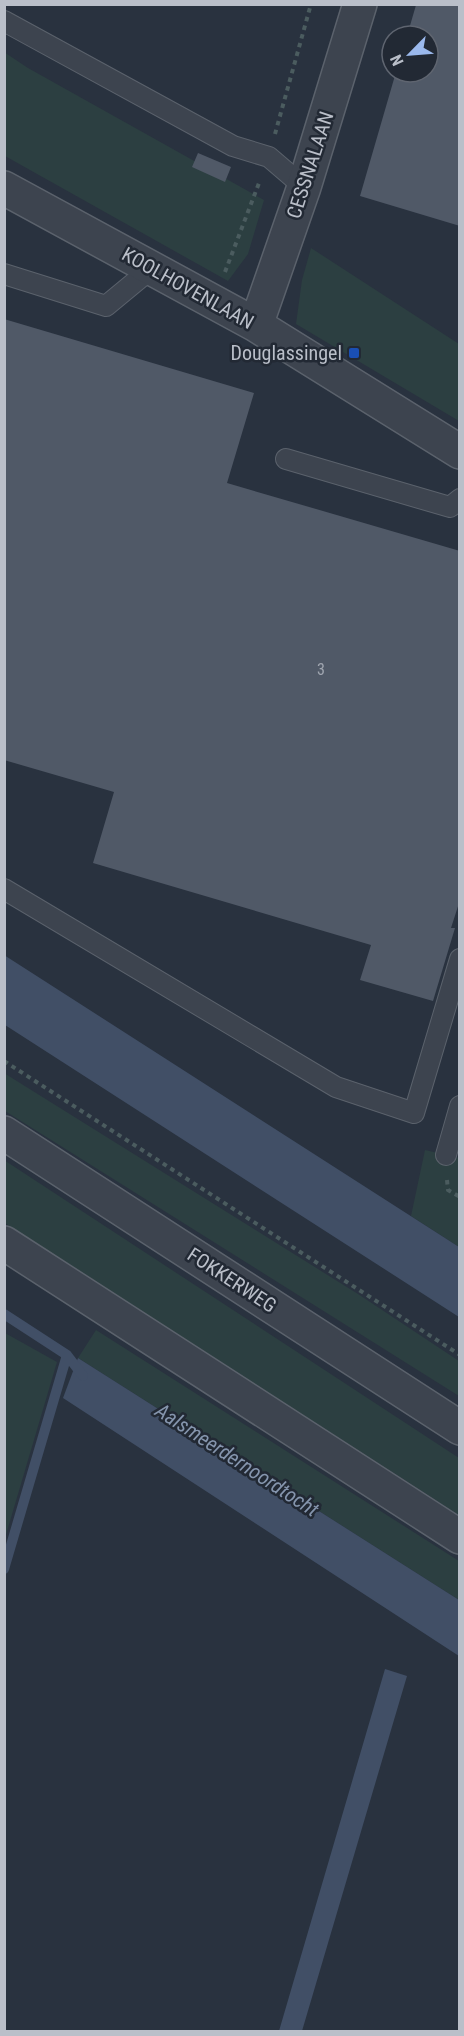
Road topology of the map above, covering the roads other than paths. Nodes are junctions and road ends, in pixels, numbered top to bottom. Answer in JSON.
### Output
{"nodes":[{"id":1,"x":360,"y":4,"type":"edge"},
{"id":2,"x":4,"y":21,"type":"edge"},
{"id":3,"x":304,"y":187,"type":"junction"},
{"id":4,"x":4,"y":188,"type":"edge"},
{"id":5,"x":152,"y":268,"type":"junction"},
{"id":6,"x":4,"y":274,"type":"edge"},
{"id":7,"x":256,"y":325,"type":"junction"},
{"id":8,"x":459,"y":452,"type":"edge"},
{"id":9,"x":286,"y":459,"type":"dead end"},
{"id":10,"x":459,"y":499,"type":"edge"},
{"id":11,"x":4,"y":889,"type":"edge"},
{"id":12,"x":459,"y":958,"type":"edge"},
{"id":13,"x":459,"y":1106,"type":"edge"},
{"id":14,"x":4,"y":1133,"type":"edge"},
{"id":15,"x":446,"y":1155,"type":"dead end"},
{"id":16,"x":4,"y":1243,"type":"edge"},
{"id":17,"x":459,"y":1428,"type":"edge"},
{"id":18,"x":459,"y":1537,"type":"edge"}],
"edges":[{"from":1,"to":3,"type":"street","name":"CESSNALAAN"},
{"from":2,"to":3,"type":"lane"},
{"from":3,"to":7,"type":"street","name":"CESSNALAAN"},
{"from":4,"to":5,"type":"street","name":"KOOLHOVENLAAN"},
{"from":5,"to":6,"type":"lane"},
{"from":5,"to":7,"type":"street","name":"KOOLHOVENLAAN"},
{"from":7,"to":8,"type":"street","name":"KOOLHOVENLAAN"},
{"from":9,"to":10,"type":"lane"},
{"from":11,"to":12,"type":"lane"},
{"from":13,"to":15,"type":"lane"},
{"from":14,"to":17,"type":"street","name":"FOKKERWEG"},
{"from":16,"to":18,"type":"street"}]}
